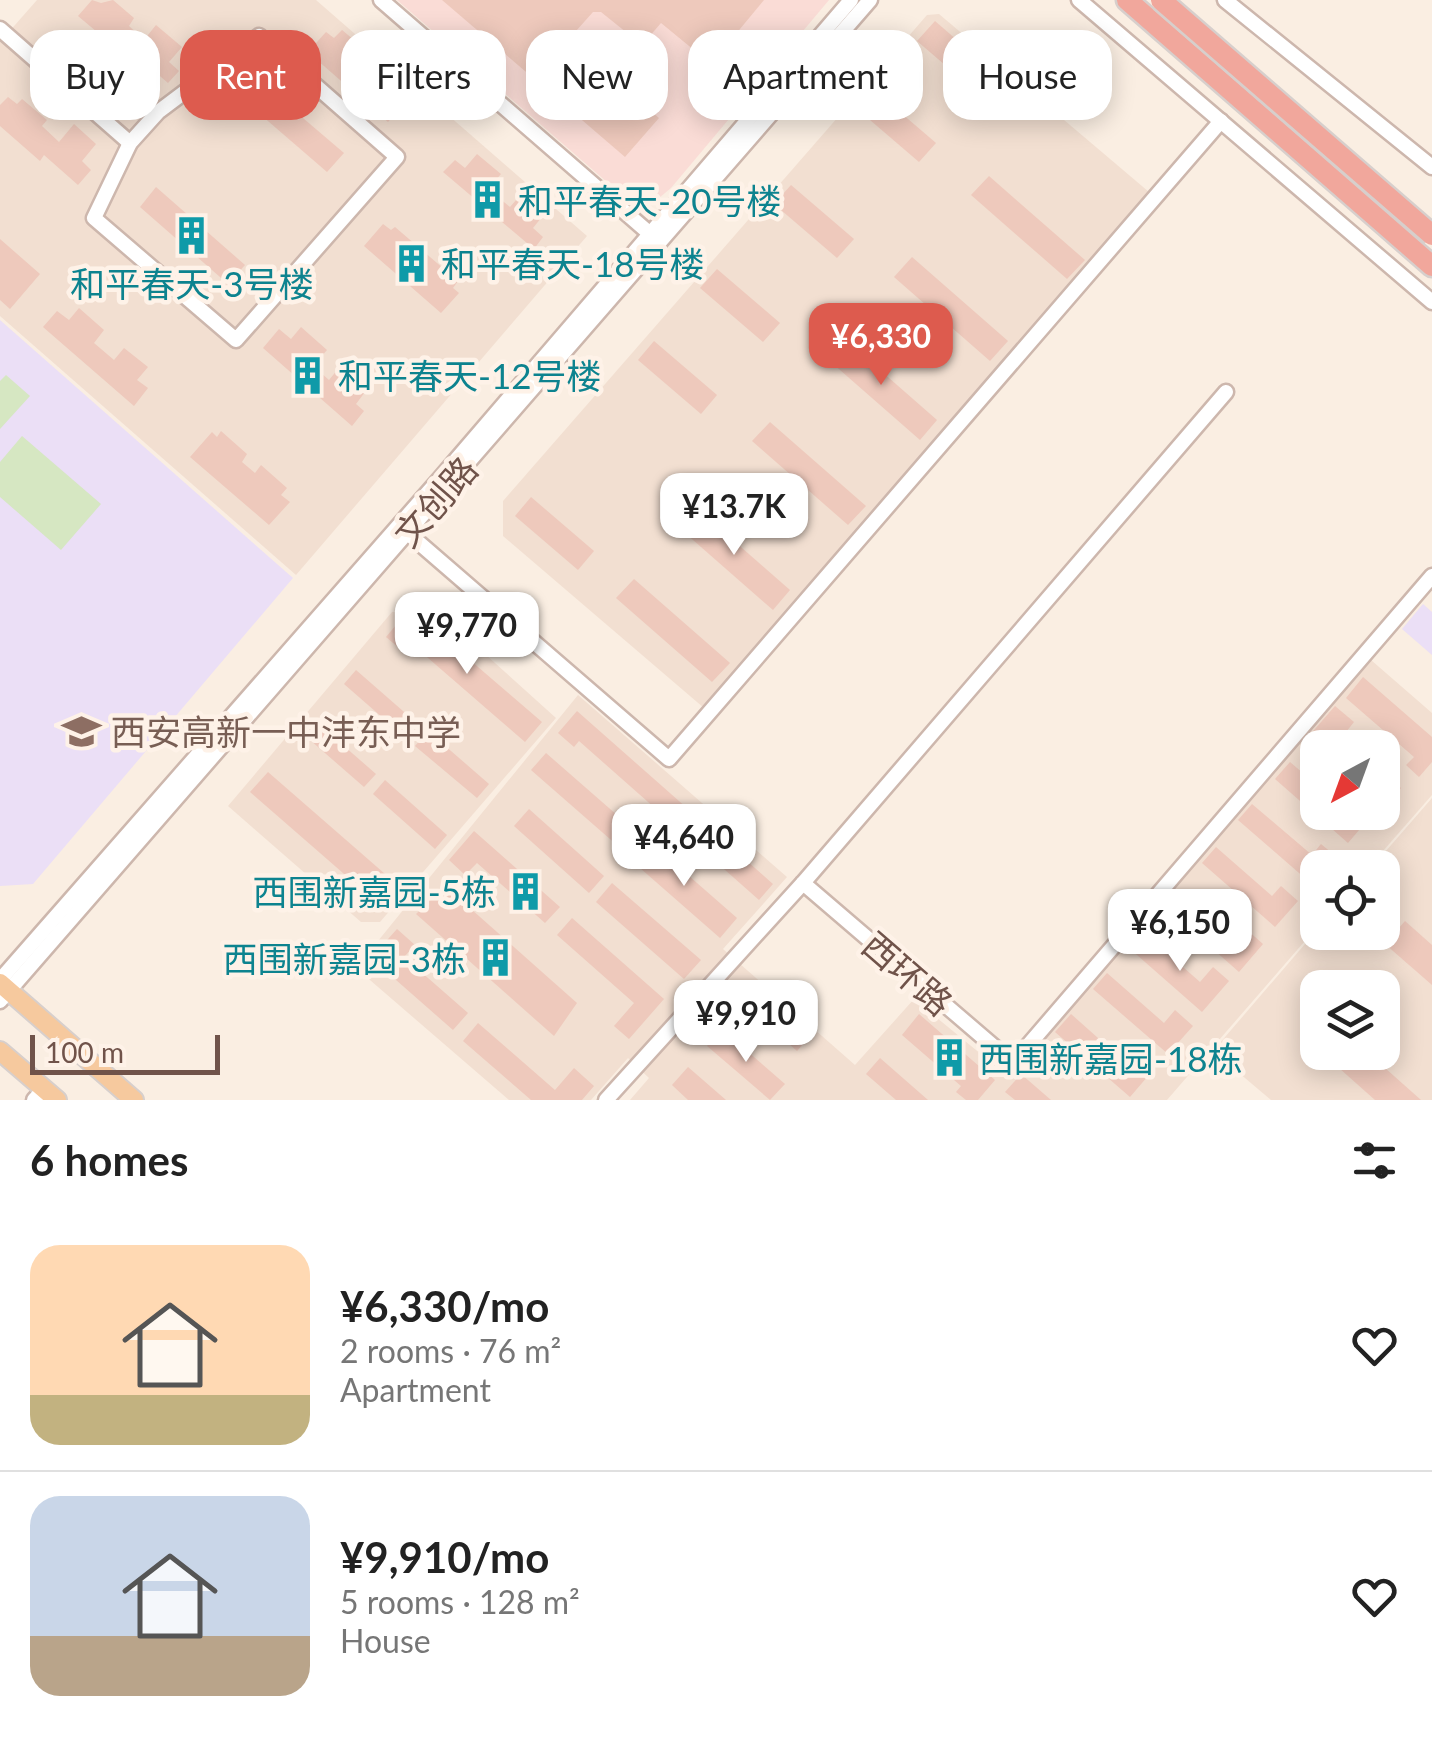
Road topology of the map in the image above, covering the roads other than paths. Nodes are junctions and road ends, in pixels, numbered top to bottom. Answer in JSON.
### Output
{"nodes":[{"id":1,"x":381,"y":0,"type":"edge"},
{"id":2,"x":851,"y":0,"type":"edge"},
{"id":3,"x":870,"y":0,"type":"edge"},
{"id":4,"x":1078,"y":0,"type":"edge"},
{"id":5,"x":1127,"y":0,"type":"edge"},
{"id":6,"x":1161,"y":0,"type":"edge"},
{"id":7,"x":1225,"y":0,"type":"edge"},
{"id":8,"x":0,"y":29,"type":"edge"},
{"id":9,"x":1221,"y":121,"type":"junction"},
{"id":10,"x":130,"y":143,"type":"junction"},
{"id":11,"x":1432,"y":166,"type":"edge"},
{"id":12,"x":1432,"y":235,"type":"edge"},
{"id":13,"x":655,"y":238,"type":"junction"},
{"id":14,"x":1432,"y":266,"type":"edge"},
{"id":15,"x":1432,"y":302,"type":"edge"},
{"id":16,"x":1226,"y":392,"type":"dead end"},
{"id":17,"x":403,"y":529,"type":"junction"},
{"id":18,"x":1432,"y":576,"type":"edge"},
{"id":19,"x":804,"y":882,"type":"junction"},
{"id":20,"x":2,"y":989,"type":"edge"},
{"id":21,"x":0,"y":1051,"type":"edge"},
{"id":22,"x":45,"y":1096,"type":"edge"},
{"id":23,"x":134,"y":1100,"type":"edge"},
{"id":24,"x":606,"y":1100,"type":"edge"}],
"edges":[{"from":1,"to":13,"type":"street"},
{"from":2,"to":13,"type":"street","name":"文创路"},
{"from":3,"to":13,"type":"street","name":"文创路"},
{"from":4,"to":9,"type":"street"},
{"from":5,"to":14,"type":"highway"},
{"from":6,"to":12,"type":"highway","bridge":true},
{"from":7,"to":11,"type":"street"},
{"from":8,"to":10,"type":"street"},
{"from":9,"to":15,"type":"street"},
{"from":9,"to":17,"type":"street"},
{"from":10,"to":10,"type":"street"},
{"from":13,"to":17,"type":"street","name":"文创路"},
{"from":16,"to":19,"type":"street"},
{"from":17,"to":20,"type":"street","name":"文创路"},
{"from":18,"to":19,"type":"street","name":"西环路"},
{"from":19,"to":24,"type":"street"},
{"from":20,"to":23,"type":"main road"},
{"from":21,"to":22,"type":"main road"}]}
